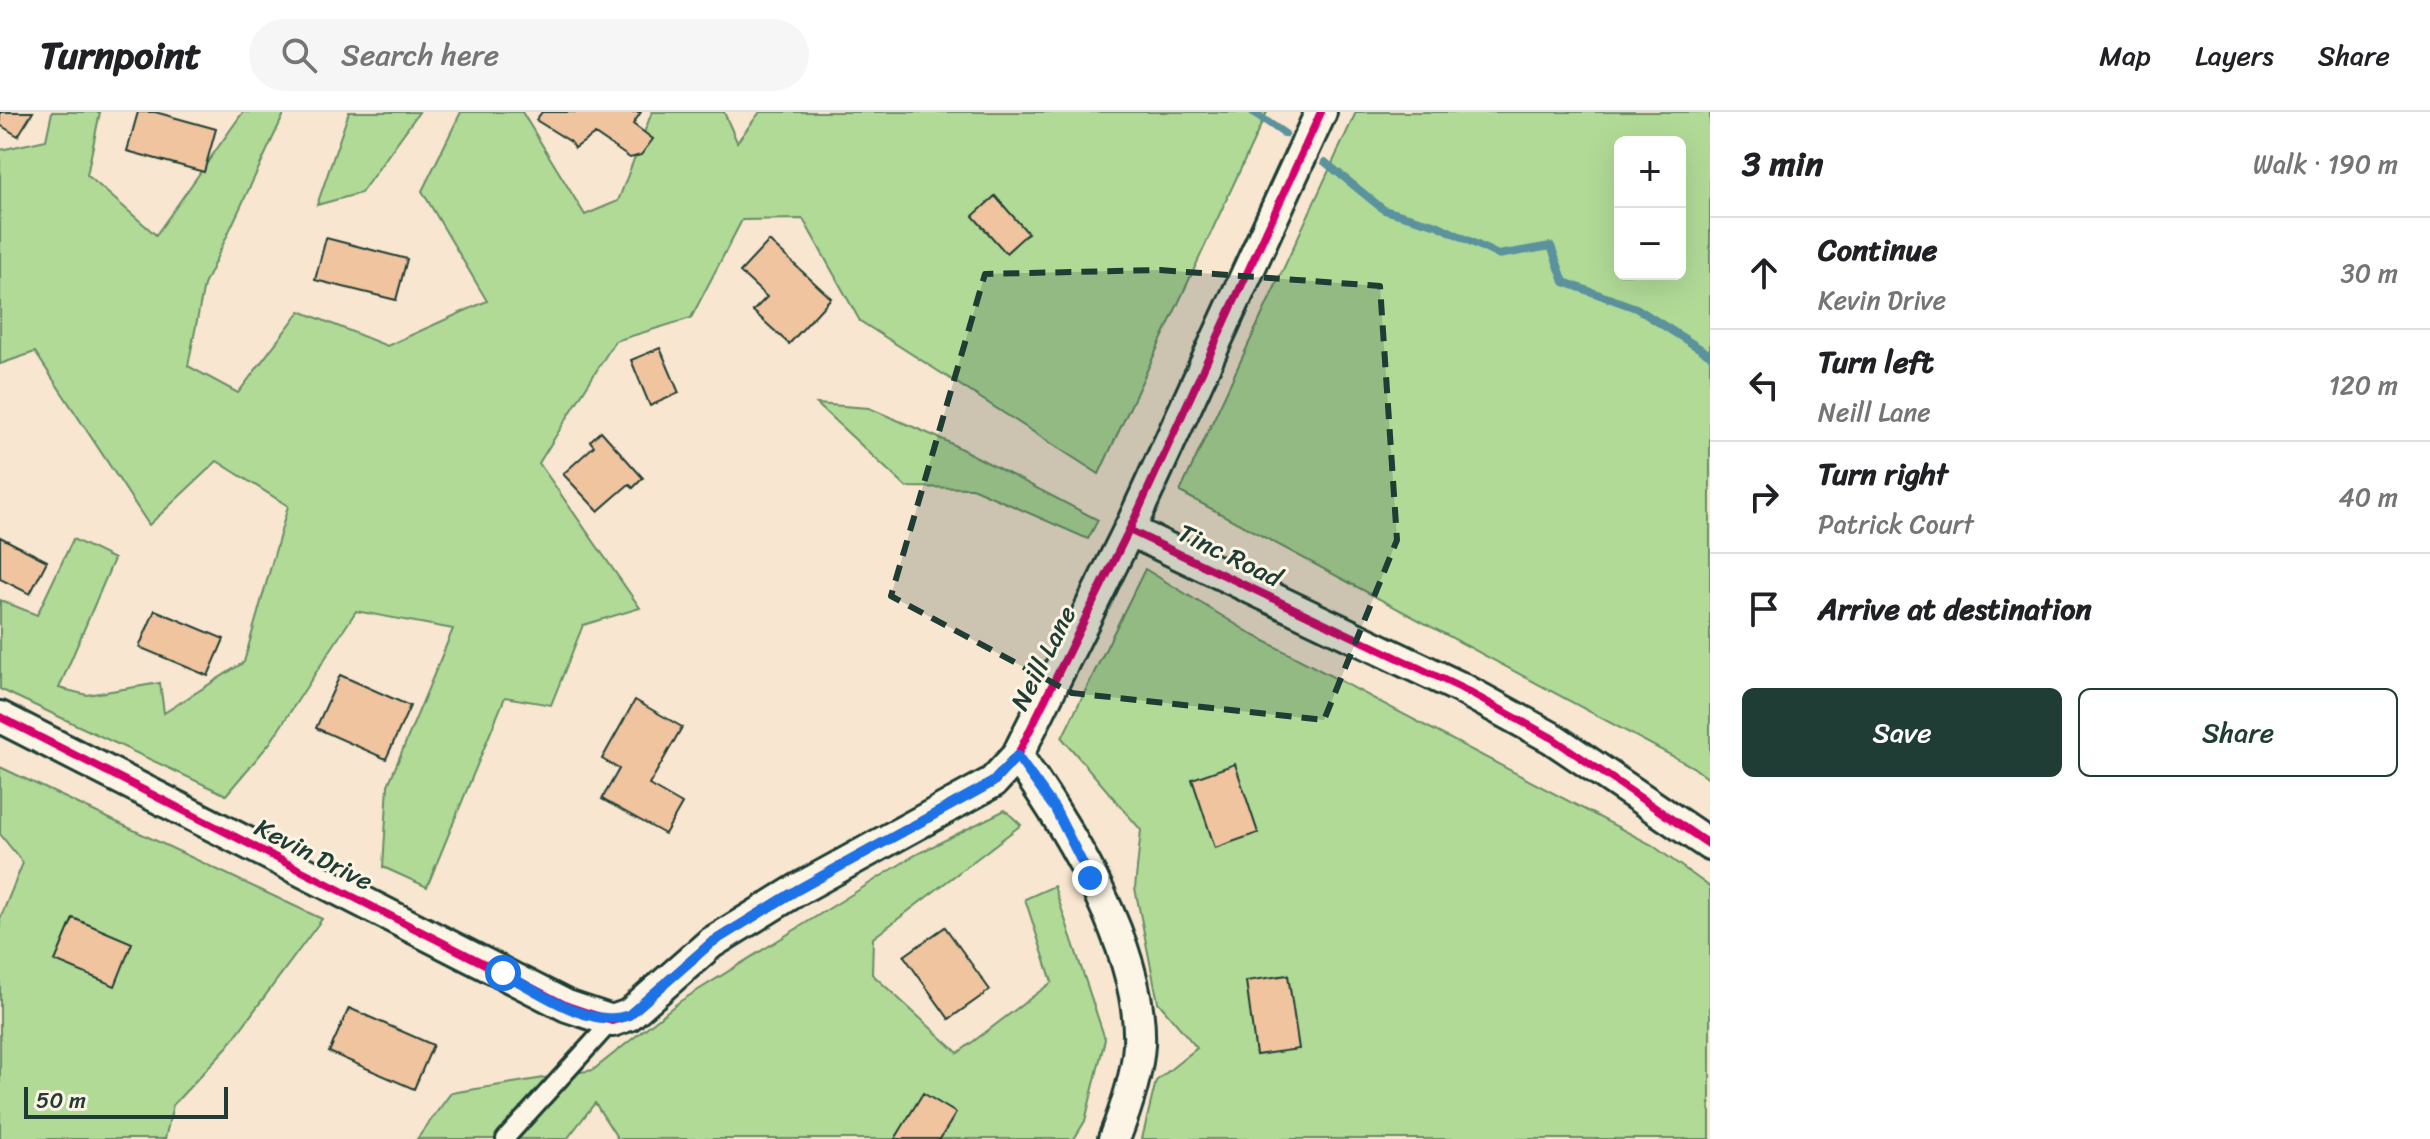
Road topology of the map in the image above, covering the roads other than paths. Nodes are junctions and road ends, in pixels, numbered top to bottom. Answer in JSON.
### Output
{"nodes":[{"id":1,"x":1321,"y":112,"type":"edge"},
{"id":2,"x":1129,"y":530,"type":"junction"},
{"id":3,"x":0,"y":717,"type":"edge"},
{"id":4,"x":1017,"y":756,"type":"junction"},
{"id":5,"x":1710,"y":845,"type":"edge"},
{"id":6,"x":612,"y":1021,"type":"junction"},
{"id":7,"x":505,"y":1139,"type":"edge"},
{"id":8,"x":1114,"y":1139,"type":"edge"}],
"edges":[{"from":1,"to":2,"type":"street"},
{"from":2,"to":4,"type":"street","name":"Neill Lane"},
{"from":2,"to":5,"type":"street","name":"Tinc Road"},
{"from":3,"to":6,"type":"street","name":"Kevin Drive"},
{"from":4,"to":6,"type":"street","name":"Neill Lane"},
{"from":4,"to":8,"type":"street"},
{"from":6,"to":7,"type":"lane"}]}
